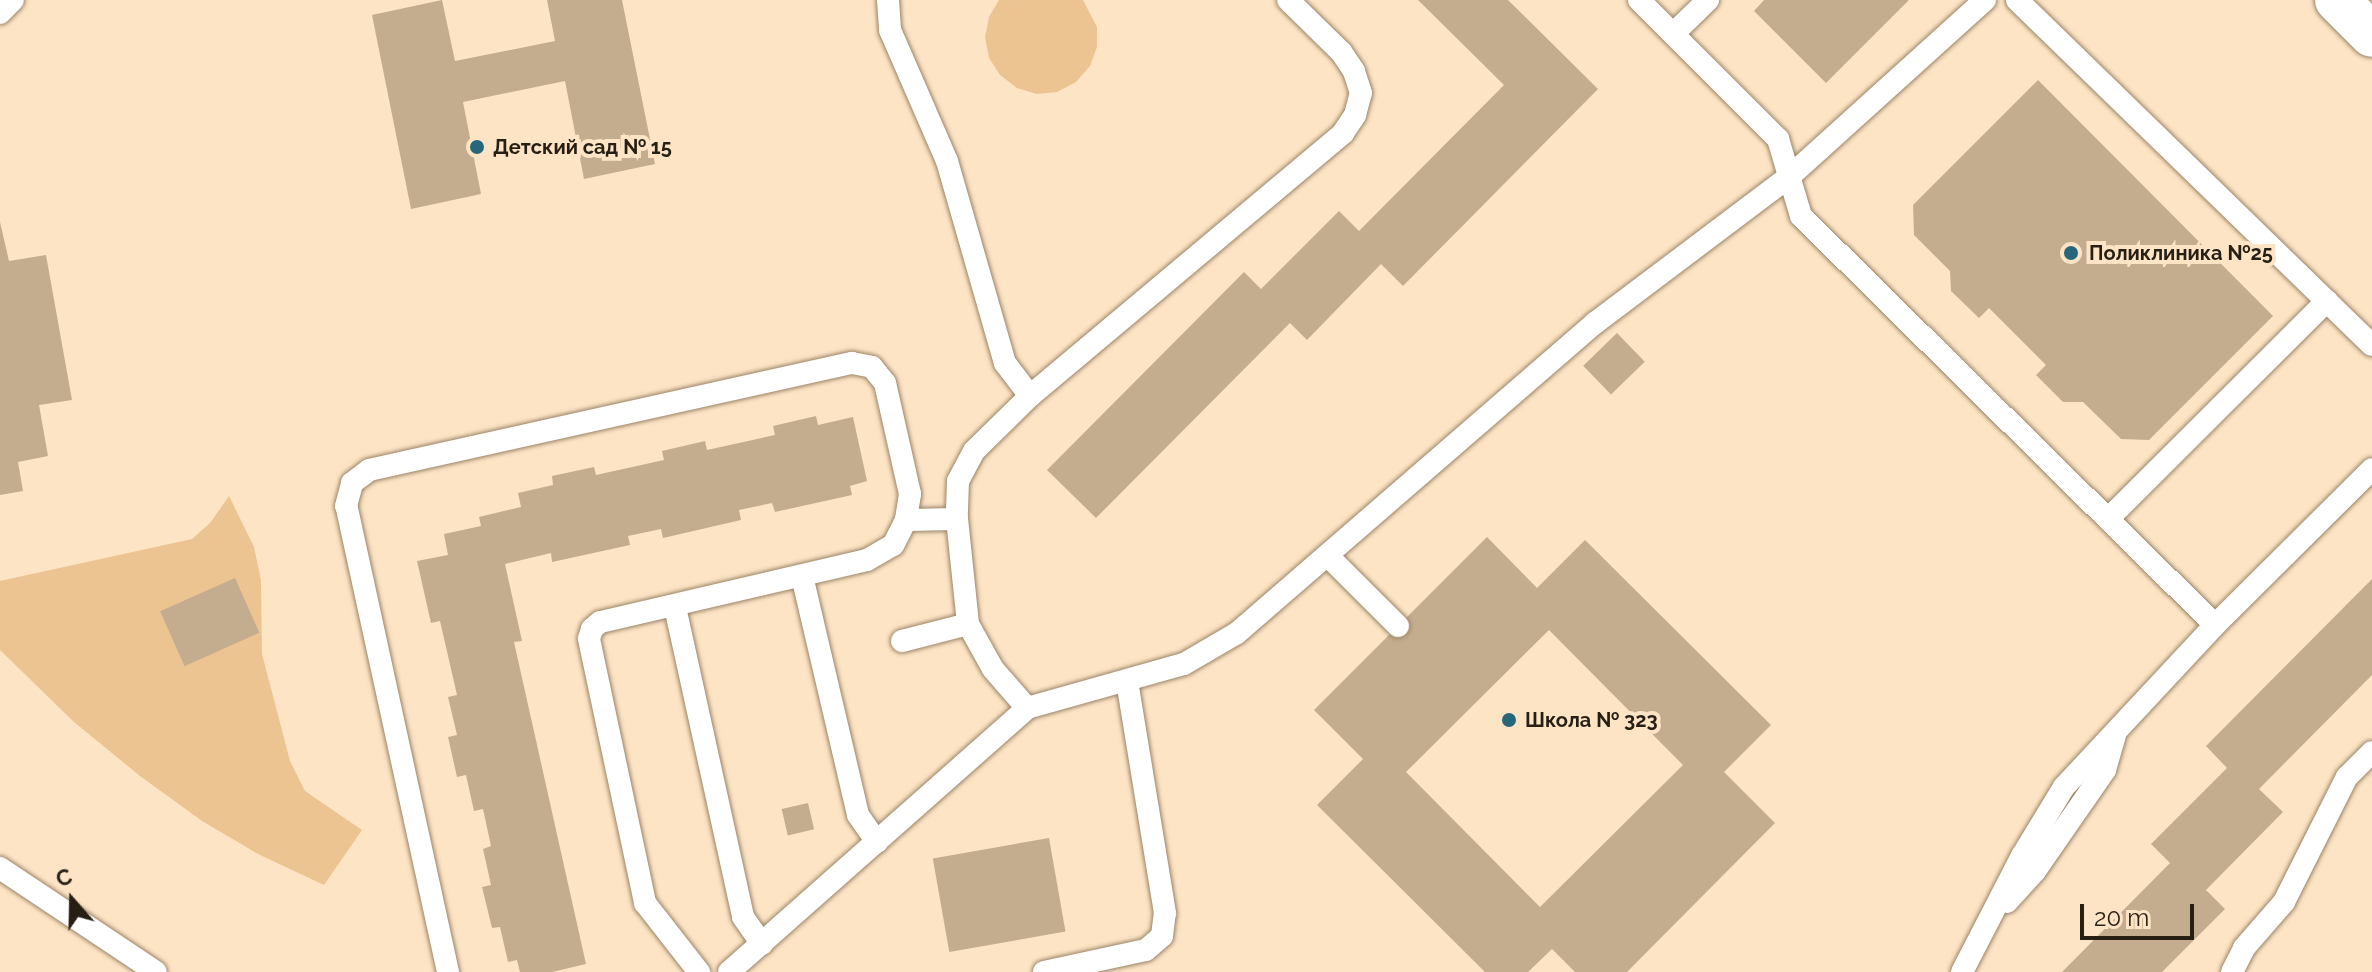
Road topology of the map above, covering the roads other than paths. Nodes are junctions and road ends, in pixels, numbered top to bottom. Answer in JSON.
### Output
{"nodes":[{"id":1,"x":13,"y":0,"type":"edge"},
{"id":2,"x":888,"y":0,"type":"edge"},
{"id":3,"x":1288,"y":0,"type":"edge"},
{"id":4,"x":1639,"y":0,"type":"edge"},
{"id":5,"x":1708,"y":0,"type":"edge"},
{"id":6,"x":1985,"y":0,"type":"edge"},
{"id":7,"x":2017,"y":0,"type":"edge"},
{"id":8,"x":2337,"y":0,"type":"edge"},
{"id":9,"x":0,"y":13,"type":"edge"},
{"id":10,"x":1673,"y":34,"type":"junction"},
{"id":11,"x":2372,"y":35,"type":"edge"},
{"id":12,"x":1789,"y":177,"type":"junction"},
{"id":13,"x":2327,"y":301,"type":"junction"},
{"id":14,"x":2372,"y":345,"type":"edge"},
{"id":15,"x":1030,"y":396,"type":"junction"},
{"id":16,"x":2372,"y":469,"type":"edge"},
{"id":17,"x":957,"y":519,"type":"junction"},
{"id":18,"x":2108,"y":519,"type":"junction"},
{"id":19,"x":906,"y":520,"type":"junction"},
{"id":20,"x":1328,"y":556,"type":"junction"},
{"id":21,"x":802,"y":576,"type":"junction"},
{"id":22,"x":675,"y":607,"type":"junction"},
{"id":23,"x":968,"y":624,"type":"junction"},
{"id":24,"x":2215,"y":625,"type":"junction"},
{"id":25,"x":1398,"y":626,"type":"dead end"},
{"id":26,"x":902,"y":641,"type":"dead end"},
{"id":27,"x":1127,"y":682,"type":"junction"},
{"id":28,"x":1027,"y":708,"type":"junction"},
{"id":29,"x":2372,"y":752,"type":"edge"},
{"id":30,"x":877,"y":842,"type":"junction"},
{"id":31,"x":0,"y":868,"type":"edge"},
{"id":32,"x":762,"y":944,"type":"junction"},
{"id":33,"x":156,"y":972,"type":"edge"},
{"id":34,"x":448,"y":972,"type":"edge"},
{"id":35,"x":699,"y":972,"type":"edge"},
{"id":36,"x":729,"y":972,"type":"edge"},
{"id":37,"x":1044,"y":972,"type":"edge"},
{"id":38,"x":1962,"y":972,"type":"edge"},
{"id":39,"x":2232,"y":972,"type":"edge"}],
"edges":[{"from":1,"to":9,"type":"lane"},
{"from":2,"to":15,"type":"lane"},
{"from":3,"to":15,"type":"lane"},
{"from":4,"to":10,"type":"lane"},
{"from":5,"to":10,"type":"lane"},
{"from":6,"to":12,"type":"lane"},
{"from":7,"to":13,"type":"lane"},
{"from":8,"to":11,"type":"street"},
{"from":10,"to":12,"type":"lane"},
{"from":12,"to":18,"type":"lane"},
{"from":12,"to":20,"type":"lane"},
{"from":13,"to":14,"type":"lane"},
{"from":13,"to":18,"type":"lane"},
{"from":15,"to":17,"type":"lane"},
{"from":16,"to":24,"type":"lane"},
{"from":17,"to":19,"type":"lane"},
{"from":17,"to":23,"type":"lane"},
{"from":18,"to":24,"type":"lane"},
{"from":19,"to":21,"type":"lane"},
{"from":19,"to":34,"type":"lane"},
{"from":20,"to":25,"type":"lane"},
{"from":20,"to":27,"type":"lane"},
{"from":21,"to":22,"type":"lane"},
{"from":21,"to":30,"type":"lane"},
{"from":22,"to":32,"type":"lane"},
{"from":22,"to":35,"type":"lane"},
{"from":23,"to":26,"type":"lane"},
{"from":23,"to":28,"type":"lane"},
{"from":24,"to":38,"type":"lane"},
{"from":27,"to":28,"type":"lane"},
{"from":27,"to":37,"type":"lane"},
{"from":28,"to":30,"type":"lane"},
{"from":29,"to":39,"type":"lane"},
{"from":30,"to":32,"type":"lane"},
{"from":31,"to":33,"type":"lane"},
{"from":32,"to":36,"type":"lane"}]}
